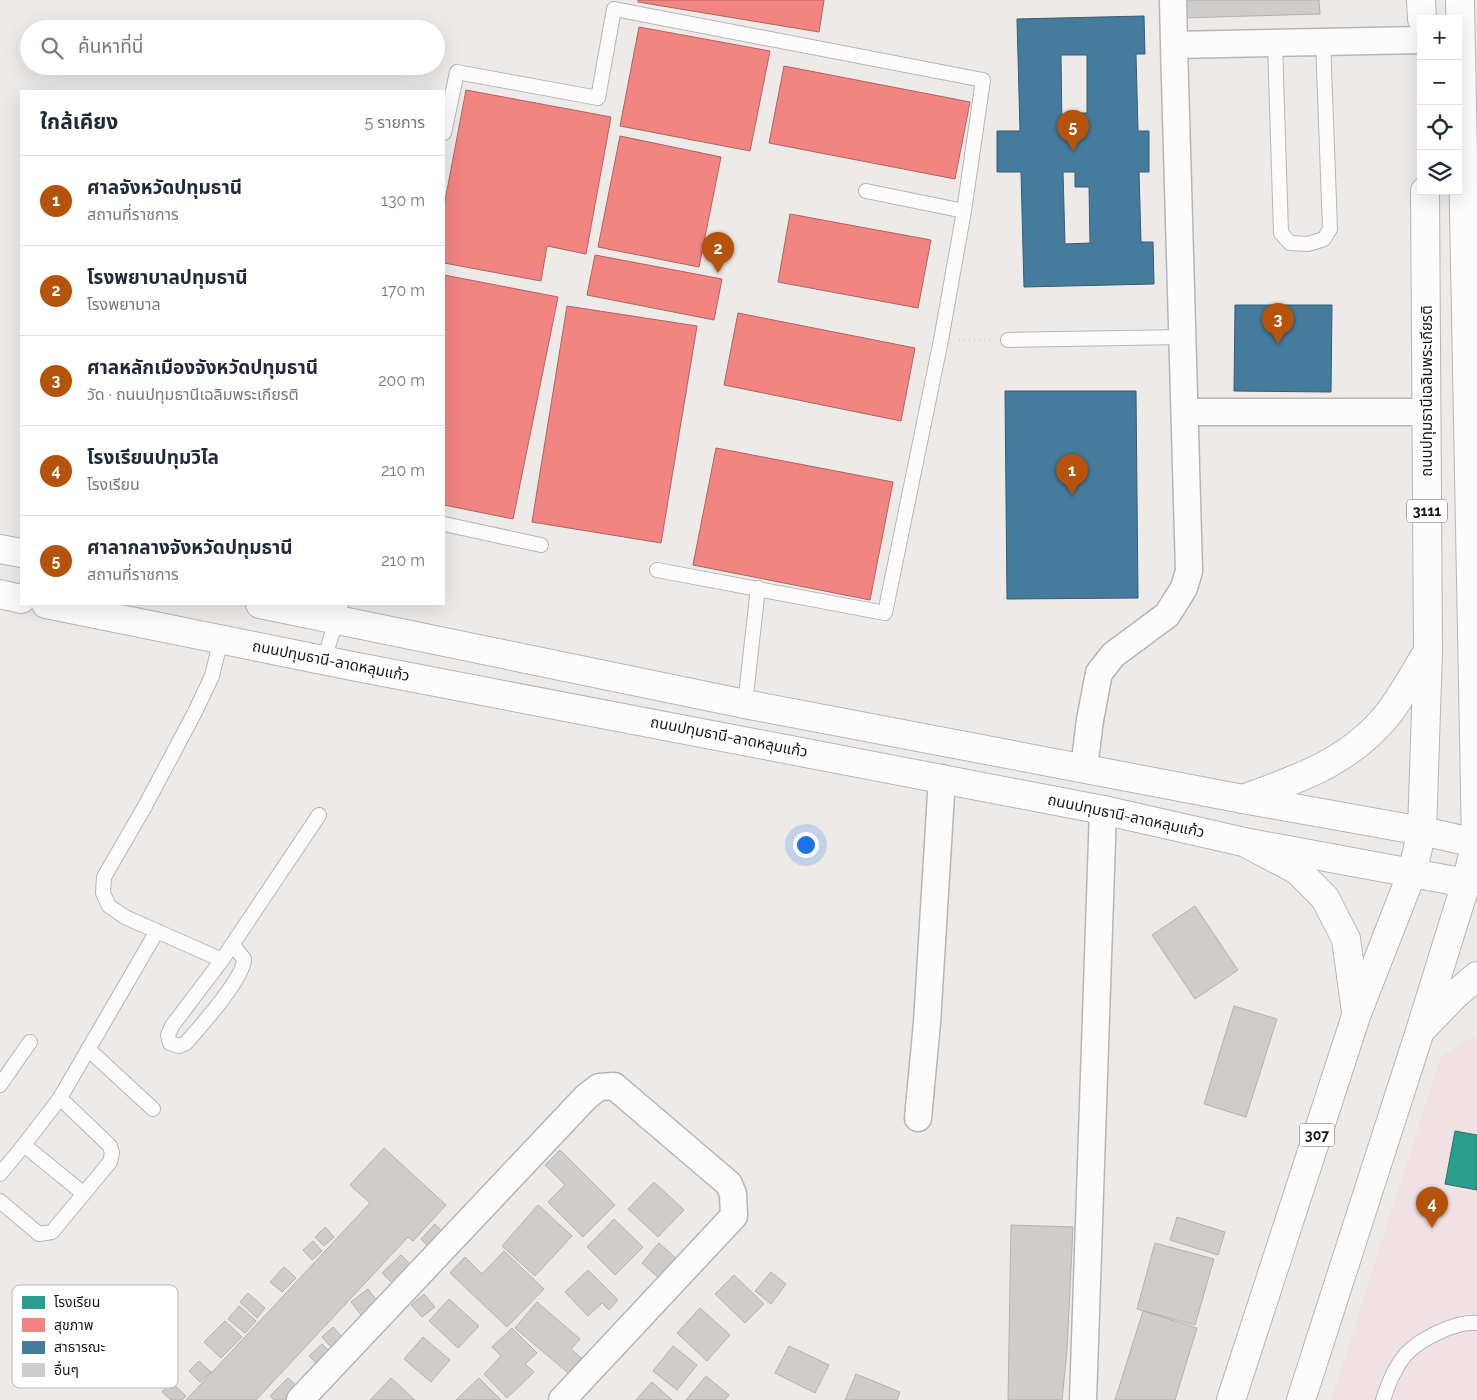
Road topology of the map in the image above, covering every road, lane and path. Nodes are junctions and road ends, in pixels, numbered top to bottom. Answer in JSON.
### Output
{"nodes":[{"id":1,"x":1173,"y":0,"type":"edge"},
{"id":2,"x":1422,"y":0,"type":"edge"},
{"id":3,"x":1460,"y":0,"type":"edge"},
{"id":4,"x":1422,"y":15,"type":"edge"},
{"id":5,"x":1417,"y":40,"type":"edge"},
{"id":6,"x":1323,"y":42,"type":"junction"},
{"id":7,"x":1275,"y":43,"type":"junction"},
{"id":8,"x":1174,"y":44,"type":"junction"},
{"id":9,"x":445,"y":128,"type":"edge"},
{"id":10,"x":866,"y":191,"type":"dead end"},
{"id":11,"x":1425,"y":195,"type":"edge"},
{"id":12,"x":1470,"y":195,"type":"edge"},
{"id":13,"x":964,"y":211,"type":"junction"},
{"id":14,"x":1183,"y":337,"type":"junction"},
{"id":15,"x":941,"y":340,"type":"junction"},
{"id":16,"x":1008,"y":340,"type":"joint"},
{"id":17,"x":1185,"y":412,"type":"junction"},
{"id":18,"x":1426,"y":412,"type":"junction"},
{"id":19,"x":445,"y":524,"type":"edge"},
{"id":20,"x":541,"y":545,"type":"dead end"},
{"id":21,"x":0,"y":548,"type":"edge"},
{"id":22,"x":20,"y":553,"type":"edge"},
{"id":23,"x":657,"y":570,"type":"dead end"},
{"id":24,"x":758,"y":588,"type":"junction"},
{"id":25,"x":0,"y":594,"type":"edge"},
{"id":26,"x":20,"y":599,"type":"edge"},
{"id":27,"x":51,"y":605,"type":"edge"},
{"id":28,"x":270,"y":605,"type":"edge"},
{"id":29,"x":339,"y":612,"type":"edge"},
{"id":30,"x":221,"y":639,"type":"junction"},
{"id":31,"x":1474,"y":651,"type":"edge"},
{"id":32,"x":1428,"y":652,"type":"junction"},
{"id":33,"x":324,"y":660,"type":"junction"},
{"id":34,"x":745,"y":704,"type":"junction"},
{"id":35,"x":1084,"y":768,"type":"junction"},
{"id":36,"x":942,"y":778,"type":"junction"},
{"id":37,"x":1243,"y":799,"type":"junction"},
{"id":38,"x":1103,"y":810,"type":"junction"},
{"id":39,"x":319,"y":815,"type":"dead end"},
{"id":40,"x":1422,"y":831,"type":"junction"},
{"id":41,"x":1244,"y":842,"type":"junction"},
{"id":42,"x":1476,"y":843,"type":"junction"},
{"id":43,"x":1412,"y":873,"type":"junction"},
{"id":44,"x":1466,"y":883,"type":"junction"},
{"id":45,"x":157,"y":931,"type":"junction"},
{"id":46,"x":233,"y":945,"type":"junction"},
{"id":47,"x":222,"y":960,"type":"junction"},
{"id":48,"x":1477,"y":976,"type":"edge"},
{"id":49,"x":1356,"y":1016,"type":"junction"},
{"id":50,"x":1420,"y":1031,"type":"junction"},
{"id":51,"x":30,"y":1042,"type":"dead end"},
{"id":52,"x":88,"y":1049,"type":"junction"},
{"id":53,"x":0,"y":1085,"type":"edge"},
{"id":54,"x":60,"y":1098,"type":"junction"},
{"id":55,"x":153,"y":1109,"type":"dead end"},
{"id":56,"x":918,"y":1118,"type":"dead end"},
{"id":57,"x":24,"y":1145,"type":"junction"},
{"id":58,"x":0,"y":1174,"type":"edge"},
{"id":59,"x":84,"y":1194,"type":"junction"},
{"id":60,"x":0,"y":1201,"type":"edge"},
{"id":61,"x":1477,"y":1324,"type":"edge"},
{"id":62,"x":300,"y":1400,"type":"edge"},
{"id":63,"x":562,"y":1400,"type":"edge"},
{"id":64,"x":1083,"y":1400,"type":"edge"},
{"id":65,"x":1231,"y":1400,"type":"edge"},
{"id":66,"x":1301,"y":1400,"type":"edge"},
{"id":67,"x":1384,"y":1400,"type":"edge"}],
"edges":[{"from":1,"to":8,"type":"street"},
{"from":2,"to":4,"type":"main road"},
{"from":3,"to":12,"type":"main road","number":"3111"},
{"from":5,"to":6,"type":"street"},
{"from":6,"to":7,"type":"street"},
{"from":6,"to":7,"type":"lane"},
{"from":7,"to":8,"type":"street"},
{"from":8,"to":14,"type":"street"},
{"from":9,"to":13,"type":"lane"},
{"from":10,"to":13,"type":"lane"},
{"from":11,"to":18,"type":"main road","name":"ถนนปทุมธานีเฉลิมพระเกียรติ","number":"3111"},
{"from":12,"to":31,"type":"main road","number":"3111"},
{"from":13,"to":15,"type":"lane"},
{"from":14,"to":16,"type":"lane"},
{"from":14,"to":17,"type":"street"},
{"from":15,"to":16,"type":"path"},
{"from":15,"to":24,"type":"lane"},
{"from":17,"to":18,"type":"street"},
{"from":17,"to":35,"type":"street"},
{"from":18,"to":32,"type":"main road","name":"ถนนปทุมธานีเฉลิมพระเกียรติ","number":"3111"},
{"from":19,"to":20,"type":"lane"},
{"from":21,"to":22,"type":"main road"},
{"from":23,"to":24,"type":"lane"},
{"from":24,"to":34,"type":"lane"},
{"from":25,"to":26,"type":"main road"},
{"from":27,"to":30,"type":"main road","name":"ถนนปทุมธานี-ลาดหลุมแก้ว"},
{"from":28,"to":29,"type":"main road"},
{"from":29,"to":33,"type":"lane"},
{"from":29,"to":34,"type":"main road"},
{"from":30,"to":33,"type":"main road","name":"ถนนปทุมธานี-ลาดหลุมแก้ว"},
{"from":30,"to":45,"type":"lane"},
{"from":31,"to":42,"type":"main road","number":"3111"},
{"from":32,"to":37,"type":"main road"},
{"from":32,"to":40,"type":"main road","name":"ถนนปทุมธานีเฉลิมพระเกียรติ","number":"3111"},
{"from":33,"to":36,"type":"main road","name":"ถนนปทุมธานี-ลาดหลุมแก้ว"},
{"from":34,"to":35,"type":"main road"},
{"from":35,"to":37,"type":"main road"},
{"from":36,"to":38,"type":"main road","name":"ถนนปทุมธานี-ลาดหลุมแก้ว"},
{"from":36,"to":56,"type":"street"},
{"from":37,"to":40,"type":"main road"},
{"from":38,"to":41,"type":"main road","name":"ถนนปทุมธานี-ลาดหลุมแก้ว"},
{"from":38,"to":64,"type":"street"},
{"from":39,"to":46,"type":"lane"},
{"from":40,"to":42,"type":"main road"},
{"from":40,"to":43,"type":"main road","name":"ถนนปทุมธานีเฉลิมพระเกียรติ"},
{"from":41,"to":43,"type":"main road","name":"ถนนปทุมธานี-ลาดหลุมแก้ว"},
{"from":41,"to":49,"type":"main road"},
{"from":42,"to":44,"type":"main road"},
{"from":43,"to":44,"type":"main road","name":"ถนนปทุมธานี-ลาดหลุมแก้ว"},
{"from":43,"to":49,"type":"main road","number":"307"},
{"from":44,"to":50,"type":"main road"},
{"from":45,"to":47,"type":"lane"},
{"from":45,"to":52,"type":"lane"},
{"from":46,"to":47,"type":"lane"},
{"from":46,"to":47,"type":"lane"},
{"from":48,"to":50,"type":"main road"},
{"from":49,"to":65,"type":"main road","number":"307"},
{"from":50,"to":66,"type":"main road"},
{"from":51,"to":53,"type":"lane"},
{"from":52,"to":54,"type":"lane"},
{"from":52,"to":55,"type":"lane"},
{"from":54,"to":57,"type":"lane"},
{"from":54,"to":59,"type":"lane"},
{"from":57,"to":58,"type":"lane"},
{"from":57,"to":59,"type":"lane"},
{"from":59,"to":60,"type":"lane"},
{"from":61,"to":67,"type":"lane"},
{"from":62,"to":63,"type":"street"}]}
